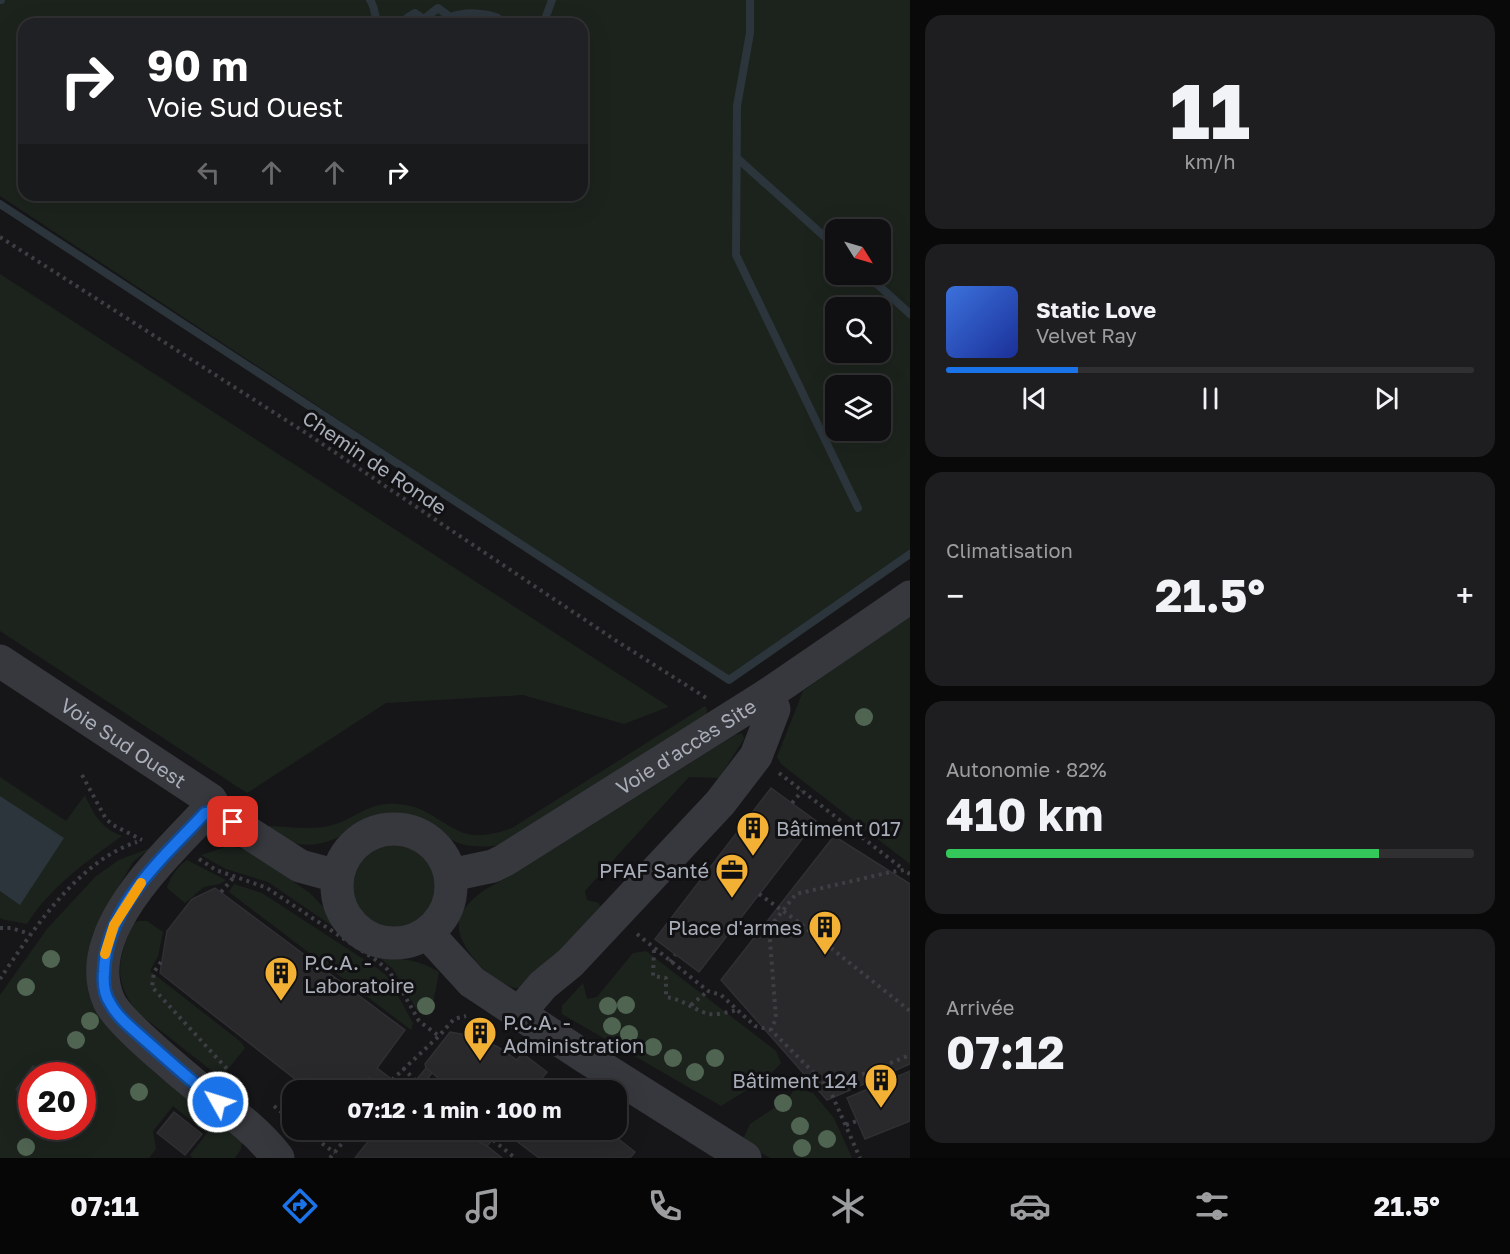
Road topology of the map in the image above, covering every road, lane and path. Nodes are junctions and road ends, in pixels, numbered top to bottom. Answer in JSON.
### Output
{"nodes":[{"id":1,"x":0,"y":237,"type":"edge"},
{"id":2,"x":910,"y":597,"type":"edge"},
{"id":3,"x":0,"y":661,"type":"edge"},
{"id":4,"x":0,"y":680,"type":"edge"},
{"id":5,"x":767,"y":695,"type":"junction"},
{"id":6,"x":724,"y":722,"type":"junction"},
{"id":7,"x":109,"y":740,"type":"junction"},
{"id":8,"x":756,"y":756,"type":"junction"},
{"id":9,"x":82,"y":775,"type":"dead end"},
{"id":10,"x":802,"y":791,"type":"junction"},
{"id":11,"x":792,"y":803,"type":"dead end"},
{"id":12,"x":210,"y":812,"type":"junction"},
{"id":13,"x":142,"y":840,"type":"junction"},
{"id":14,"x":150,"y":841,"type":"dead end"},
{"id":15,"x":194,"y":856,"type":"dead end"},
{"id":16,"x":904,"y":870,"type":"junction"},
{"id":17,"x":910,"y":874,"type":"edge"},
{"id":18,"x":451,"y":875,"type":"junction"},
{"id":19,"x":337,"y":876,"type":"junction"},
{"id":20,"x":234,"y":877,"type":"junction"},
{"id":21,"x":221,"y":892,"type":"dead end"},
{"id":22,"x":759,"y":894,"type":"dead end"},
{"id":23,"x":783,"y":911,"type":"junction"},
{"id":24,"x":0,"y":928,"type":"edge"},
{"id":25,"x":30,"y":934,"type":"junction"},
{"id":26,"x":428,"y":934,"type":"junction"},
{"id":27,"x":675,"y":955,"type":"dead end"},
{"id":28,"x":161,"y":962,"type":"dead end"},
{"id":29,"x":670,"y":962,"type":"junction"},
{"id":30,"x":0,"y":979,"type":"edge"},
{"id":31,"x":708,"y":992,"type":"junction"},
{"id":32,"x":691,"y":1005,"type":"junction"},
{"id":33,"x":738,"y":1010,"type":"junction"},
{"id":34,"x":910,"y":1011,"type":"edge"},
{"id":35,"x":519,"y":1013,"type":"junction"},
{"id":36,"x":771,"y":1030,"type":"junction"},
{"id":37,"x":910,"y":1055,"type":"edge"},
{"id":38,"x":795,"y":1056,"type":"junction"},
{"id":39,"x":792,"y":1060,"type":"dead end"},
{"id":40,"x":403,"y":1068,"type":"junction"},
{"id":41,"x":230,"y":1073,"type":"dead end"},
{"id":42,"x":392,"y":1080,"type":"dead end"},
{"id":43,"x":415,"y":1080,"type":"edge"},
{"id":44,"x":829,"y":1088,"type":"junction"},
{"id":45,"x":857,"y":1120,"type":"dead end"},
{"id":46,"x":846,"y":1125,"type":"junction"},
{"id":47,"x":317,"y":1140,"type":"edge"},
{"id":48,"x":345,"y":1140,"type":"edge"},
{"id":49,"x":493,"y":1140,"type":"dead end"},
{"id":50,"x":334,"y":1153,"type":"junction"},
{"id":51,"x":278,"y":1158,"type":"edge"},
{"id":52,"x":330,"y":1158,"type":"edge"},
{"id":53,"x":515,"y":1158,"type":"edge"},
{"id":54,"x":745,"y":1158,"type":"edge"},
{"id":55,"x":860,"y":1158,"type":"edge"}],
"edges":[{"from":1,"to":6,"type":"path","name":"Chemin de Ronde"},
{"from":2,"to":5,"type":"street","name":"Voie d'accès Site"},
{"from":3,"to":7,"type":"street","name":"Voie Sud Ouest"},
{"from":4,"to":7,"type":"street"},
{"from":5,"to":6,"type":"street","name":"Voie d'accès Site"},
{"from":5,"to":8,"type":"street"},
{"from":6,"to":18,"type":"street","name":"Voie d'accès Site"},
{"from":7,"to":12,"type":"street","name":"Voie Sud Ouest"},
{"from":8,"to":10,"type":"path"},
{"from":8,"to":35,"type":"street"},
{"from":9,"to":13,"type":"path"},
{"from":10,"to":11,"type":"path"},
{"from":10,"to":16,"type":"path"},
{"from":12,"to":19,"type":"street","name":"Voie Sud Ouest"},
{"from":12,"to":51,"type":"street"},
{"from":13,"to":14,"type":"path"},
{"from":13,"to":25,"type":"path"},
{"from":15,"to":20,"type":"path"},
{"from":16,"to":17,"type":"path"},
{"from":16,"to":23,"type":"path"},
{"from":18,"to":19,"type":"street"},
{"from":18,"to":26,"type":"street"},
{"from":19,"to":26,"type":"street"},
{"from":20,"to":21,"type":"path"},
{"from":20,"to":40,"type":"path"},
{"from":22,"to":23,"type":"path"},
{"from":23,"to":34,"type":"path"},
{"from":23,"to":36,"type":"path"},
{"from":24,"to":25,"type":"path"},
{"from":25,"to":30,"type":"path"},
{"from":26,"to":35,"type":"street"},
{"from":27,"to":29,"type":"path"},
{"from":28,"to":41,"type":"path"},
{"from":29,"to":31,"type":"path"},
{"from":29,"to":32,"type":"path"},
{"from":31,"to":32,"type":"path"},
{"from":31,"to":33,"type":"path"},
{"from":32,"to":33,"type":"path"},
{"from":33,"to":36,"type":"path"},
{"from":35,"to":54,"type":"street"},
{"from":36,"to":38,"type":"path"},
{"from":37,"to":44,"type":"path"},
{"from":38,"to":39,"type":"path"},
{"from":38,"to":44,"type":"path"},
{"from":40,"to":42,"type":"path"},
{"from":40,"to":43,"type":"path"},
{"from":44,"to":46,"type":"path"},
{"from":45,"to":46,"type":"path"},
{"from":46,"to":55,"type":"path"},
{"from":47,"to":50,"type":"path"},
{"from":48,"to":50,"type":"path"},
{"from":49,"to":53,"type":"path"},
{"from":50,"to":52,"type":"path"}]}
